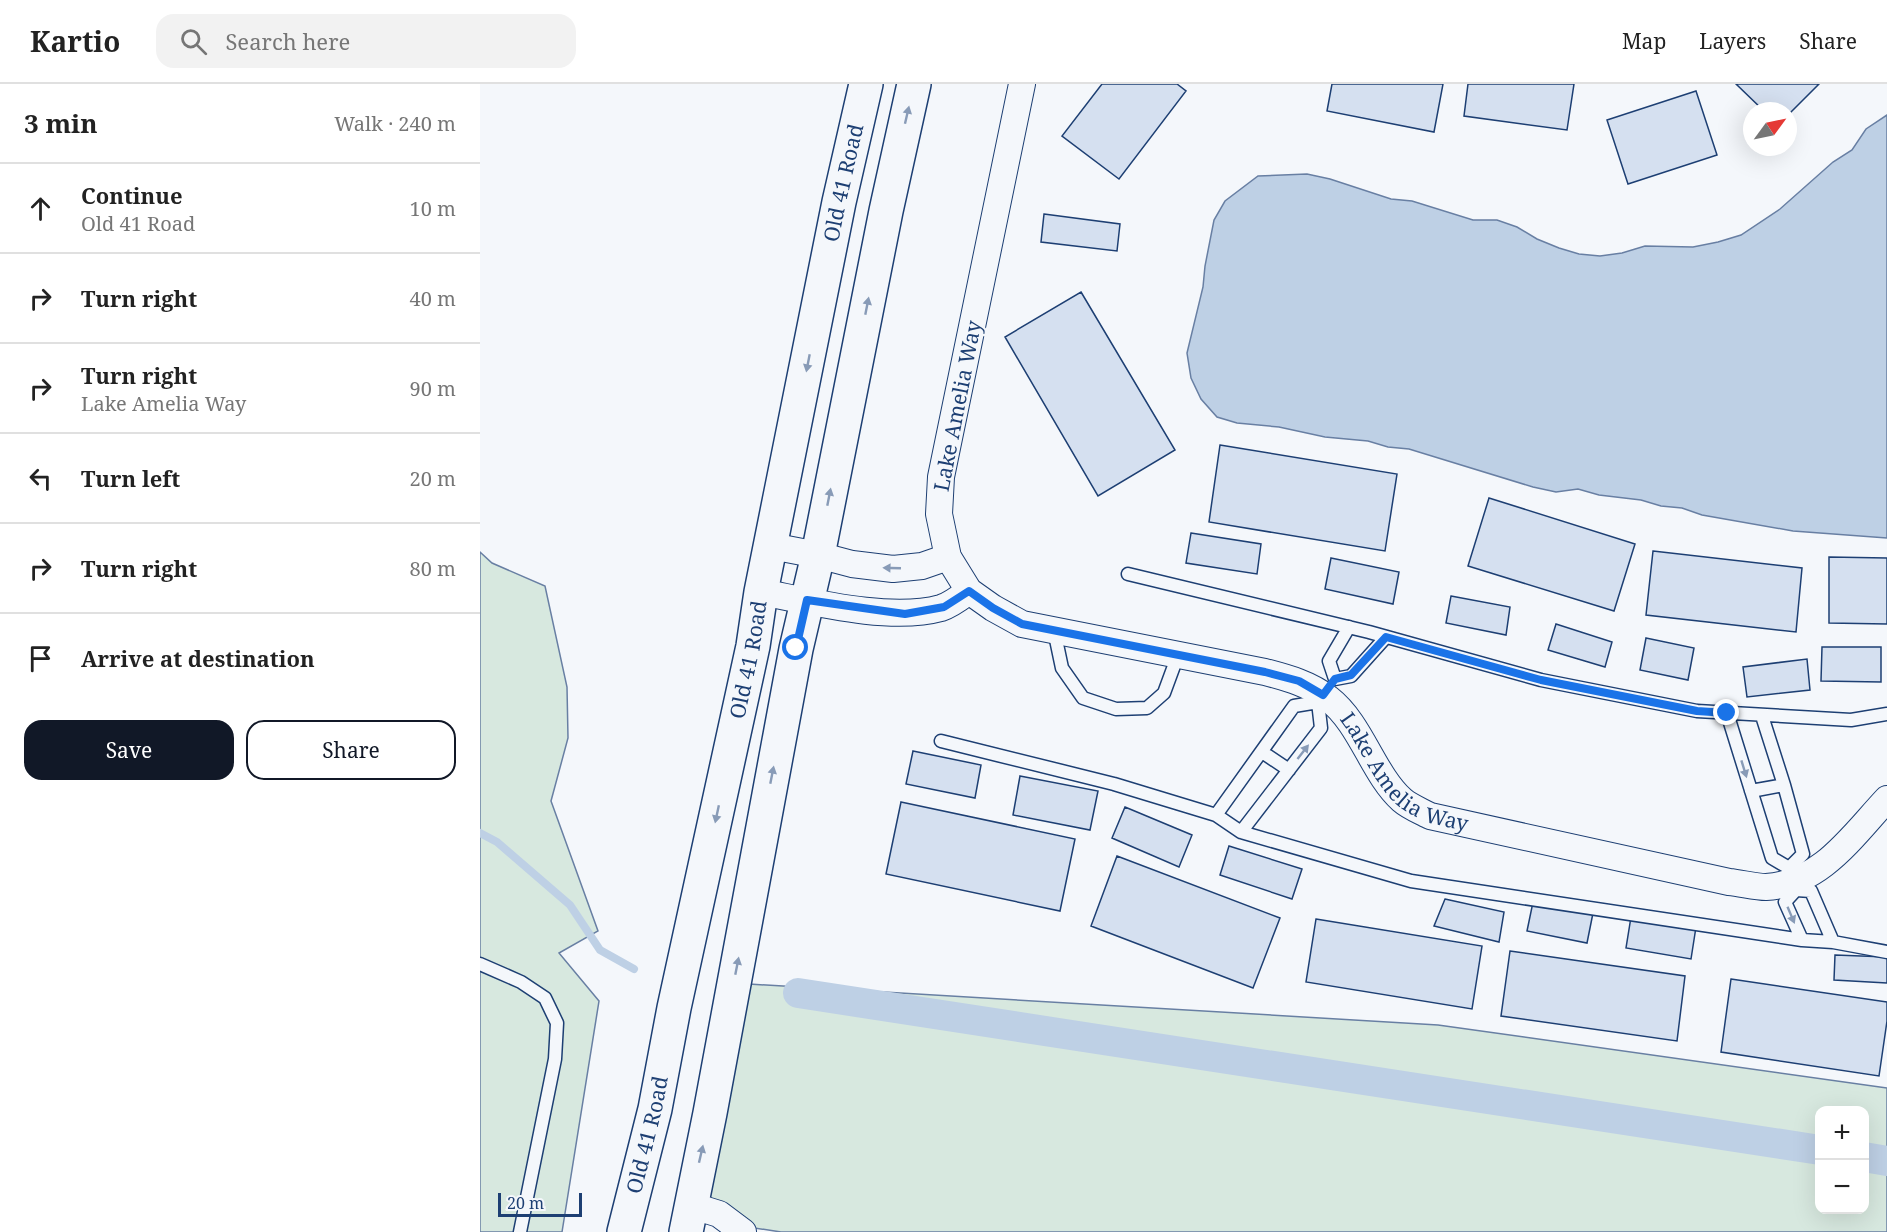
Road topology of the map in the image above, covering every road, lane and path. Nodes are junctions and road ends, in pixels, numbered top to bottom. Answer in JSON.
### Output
{"nodes":[{"id":1,"x":866,"y":84,"type":"edge"},
{"id":2,"x":914,"y":84,"type":"edge"},
{"id":3,"x":1022,"y":84,"type":"edge"},
{"id":4,"x":771,"y":546,"type":"junction"},
{"id":5,"x":818,"y":555,"type":"junction"},
{"id":6,"x":948,"y":557,"type":"junction"},
{"id":7,"x":1128,"y":574,"type":"dead end"},
{"id":8,"x":969,"y":591,"type":"junction"},
{"id":9,"x":760,"y":592,"type":"junction"},
{"id":10,"x":807,"y":600,"type":"junction"},
{"id":11,"x":1349,"y":627,"type":"junction"},
{"id":12,"x":1054,"y":630,"type":"junction"},
{"id":13,"x":1386,"y":637,"type":"junction"},
{"id":14,"x":1178,"y":655,"type":"junction"},
{"id":15,"x":1325,"y":692,"type":"junction"},
{"id":16,"x":1727,"y":713,"type":"junction"},
{"id":17,"x":1887,"y":714,"type":"edge"},
{"id":18,"x":1762,"y":716,"type":"junction"},
{"id":19,"x":941,"y":741,"type":"dead end"},
{"id":20,"x":1262,"y":752,"type":"junction"},
{"id":21,"x":1289,"y":770,"type":"junction"},
{"id":22,"x":1784,"y":785,"type":"junction"},
{"id":23,"x":1751,"y":791,"type":"junction"},
{"id":24,"x":1887,"y":799,"type":"edge"},
{"id":25,"x":1216,"y":815,"type":"junction"},
{"id":26,"x":1241,"y":832,"type":"junction"},
{"id":27,"x":1792,"y":880,"type":"junction"},
{"id":28,"x":1802,"y":940,"type":"junction"},
{"id":29,"x":1833,"y":942,"type":"junction"},
{"id":30,"x":1887,"y":952,"type":"edge"},
{"id":31,"x":480,"y":964,"type":"edge"},
{"id":32,"x":688,"y":1219,"type":"edge"},
{"id":33,"x":520,"y":1232,"type":"edge"},
{"id":34,"x":624,"y":1232,"type":"edge"},
{"id":35,"x":743,"y":1232,"type":"edge"}],
"edges":[{"from":1,"to":4,"type":"street","name":"Old 41 Road","one_way":true},
{"from":5,"to":2,"type":"street","one_way":true},
{"from":3,"to":6,"type":"street","name":"Lake Amelia Way"},
{"from":4,"to":5,"type":"street"},
{"from":4,"to":9,"type":"street","name":"Old 41 Road"},
{"from":6,"to":5,"type":"street","one_way":true},
{"from":5,"to":10,"type":"street"},
{"from":6,"to":8,"type":"street","name":"Lake Amelia Way"},
{"from":7,"to":11,"type":"lane"},
{"from":8,"to":10,"type":"street"},
{"from":8,"to":12,"type":"street","name":"Lake Amelia Way"},
{"from":9,"to":10,"type":"street"},
{"from":9,"to":34,"type":"street","name":"Old 41 Road","one_way":true},
{"from":32,"to":10,"type":"street","one_way":true},
{"from":11,"to":13,"type":"lane"},
{"from":11,"to":15,"type":"lane"},
{"from":12,"to":14,"type":"street","name":"Lake Amelia Way"},
{"from":12,"to":14,"type":"lane"},
{"from":13,"to":15,"type":"lane"},
{"from":13,"to":16,"type":"lane"},
{"from":14,"to":15,"type":"street","name":"Lake Amelia Way"},
{"from":15,"to":20,"type":"lane"},
{"from":21,"to":15,"type":"lane","one_way":true},
{"from":15,"to":27,"type":"street","name":"Lake Amelia Way"},
{"from":16,"to":18,"type":"lane"},
{"from":16,"to":23,"type":"lane","one_way":true},
{"from":17,"to":18,"type":"lane"},
{"from":18,"to":22,"type":"lane"},
{"from":19,"to":25,"type":"lane"},
{"from":20,"to":21,"type":"lane"},
{"from":20,"to":25,"type":"lane"},
{"from":21,"to":26,"type":"lane"},
{"from":22,"to":23,"type":"lane"},
{"from":22,"to":27,"type":"lane"},
{"from":23,"to":27,"type":"lane"},
{"from":24,"to":27,"type":"street","name":"Lake Amelia Way"},
{"from":25,"to":26,"type":"lane"},
{"from":26,"to":28,"type":"lane"},
{"from":27,"to":28,"type":"lane","one_way":true},
{"from":27,"to":29,"type":"lane"},
{"from":28,"to":29,"type":"lane"},
{"from":29,"to":30,"type":"lane"},
{"from":31,"to":33,"type":"lane"},
{"from":32,"to":35,"type":"street"}]}
